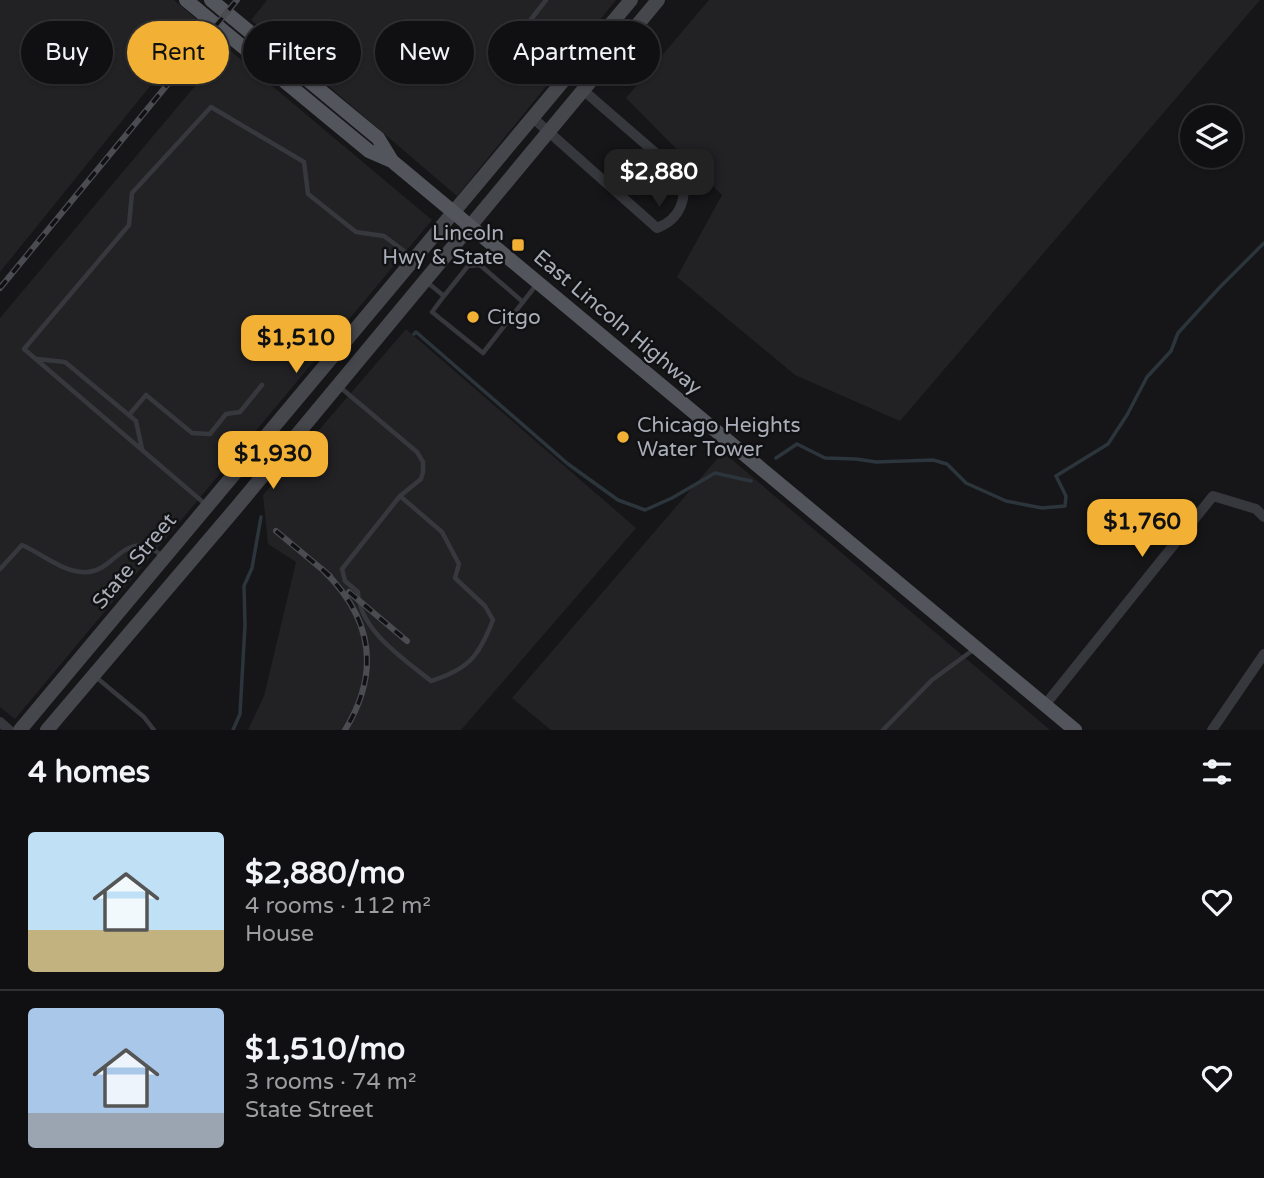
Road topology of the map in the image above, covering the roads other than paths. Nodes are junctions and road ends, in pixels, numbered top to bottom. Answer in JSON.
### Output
{"nodes":[{"id":1,"x":186,"y":0,"type":"edge"},
{"id":2,"x":211,"y":0,"type":"edge"},
{"id":3,"x":546,"y":0,"type":"edge"},
{"id":4,"x":631,"y":0,"type":"edge"},
{"id":5,"x":658,"y":0,"type":"edge"},
{"id":6,"x":530,"y":21,"type":"edge"},
{"id":7,"x":583,"y":90,"type":"junction"},
{"id":8,"x":533,"y":118,"type":"junction"},
{"id":9,"x":549,"y":132,"type":"junction"},
{"id":10,"x":392,"y":161,"type":"junction"},
{"id":11,"x":454,"y":213,"type":"junction"},
{"id":12,"x":469,"y":226,"type":"junction"},
{"id":13,"x":495,"y":247,"type":"junction"},
{"id":14,"x":415,"y":260,"type":"junction"},
{"id":15,"x":480,"y":265,"type":"junction"},
{"id":16,"x":425,"y":280,"type":"junction"},
{"id":17,"x":538,"y":283,"type":"junction"},
{"id":18,"x":444,"y":296,"type":"junction"},
{"id":19,"x":523,"y":302,"type":"junction"},
{"id":20,"x":36,"y":359,"type":"junction"},
{"id":21,"x":262,"y":385,"type":"dead end"},
{"id":22,"x":338,"y":385,"type":"junction"},
{"id":23,"x":129,"y":415,"type":"junction"},
{"id":24,"x":143,"y":450,"type":"junction"},
{"id":25,"x":400,"y":496,"type":"junction"},
{"id":26,"x":208,"y":506,"type":"junction"},
{"id":27,"x":1264,"y":517,"type":"edge"},
{"id":28,"x":164,"y":558,"type":"junction"},
{"id":29,"x":0,"y":569,"type":"edge"},
{"id":30,"x":976,"y":648,"type":"junction"},
{"id":31,"x":1264,"y":654,"type":"edge"},
{"id":32,"x":94,"y":675,"type":"junction"},
{"id":33,"x":1045,"y":705,"type":"junction"},
{"id":34,"x":0,"y":722,"type":"edge"},
{"id":35,"x":9,"y":730,"type":"edge"},
{"id":36,"x":20,"y":730,"type":"edge"},
{"id":37,"x":47,"y":730,"type":"edge"},
{"id":38,"x":155,"y":730,"type":"edge"},
{"id":39,"x":883,"y":730,"type":"edge"},
{"id":40,"x":1075,"y":730,"type":"edge"},
{"id":41,"x":1212,"y":730,"type":"edge"}],
"edges":[{"from":1,"to":10,"type":"main road","name":"East Lincoln Highway"},
{"from":2,"to":10,"type":"main road","name":"East Lincoln Highway"},
{"from":3,"to":6,"type":"lane"},
{"from":4,"to":8,"type":"street","name":"State Street"},
{"from":5,"to":7,"type":"street","name":"State Street"},
{"from":7,"to":9,"type":"street","name":"State Street"},
{"from":7,"to":9,"type":"street"},
{"from":8,"to":9,"type":"street"},
{"from":8,"to":11,"type":"street","name":"State Street"},
{"from":9,"to":12,"type":"street","name":"State Street"},
{"from":10,"to":11,"type":"main road","name":"East Lincoln Highway"},
{"from":11,"to":12,"type":"main road","name":"East Lincoln Highway"},
{"from":11,"to":14,"type":"street","name":"State Street"},
{"from":12,"to":13,"type":"main road","name":"East Lincoln Highway"},
{"from":12,"to":16,"type":"street","name":"State Street"},
{"from":13,"to":15,"type":"lane"},
{"from":13,"to":17,"type":"main road","name":"East Lincoln Highway"},
{"from":14,"to":20,"type":"lane"},
{"from":14,"to":26,"type":"street","name":"State Street"},
{"from":15,"to":18,"type":"lane"},
{"from":15,"to":19,"type":"lane"},
{"from":16,"to":18,"type":"lane"},
{"from":16,"to":22,"type":"street","name":"State Street"},
{"from":17,"to":19,"type":"lane"},
{"from":17,"to":30,"type":"main road","name":"East Lincoln Highway"},
{"from":18,"to":19,"type":"lane"},
{"from":20,"to":23,"type":"lane"},
{"from":20,"to":24,"type":"lane"},
{"from":21,"to":23,"type":"lane"},
{"from":22,"to":25,"type":"lane"},
{"from":22,"to":32,"type":"street","name":"State Street"},
{"from":23,"to":24,"type":"lane"},
{"from":24,"to":26,"type":"lane"},
{"from":25,"to":25,"type":"lane"},
{"from":26,"to":28,"type":"street","name":"State Street"},
{"from":27,"to":33,"type":"street"},
{"from":28,"to":29,"type":"lane"},
{"from":28,"to":36,"type":"street","name":"State Street"},
{"from":30,"to":33,"type":"main road","name":"East Lincoln Highway"},
{"from":30,"to":39,"type":"lane"},
{"from":31,"to":41,"type":"street"},
{"from":32,"to":37,"type":"street","name":"State Street"},
{"from":32,"to":38,"type":"lane"},
{"from":33,"to":40,"type":"main road","name":"East Lincoln Highway"},
{"from":34,"to":35,"type":"street"}]}
